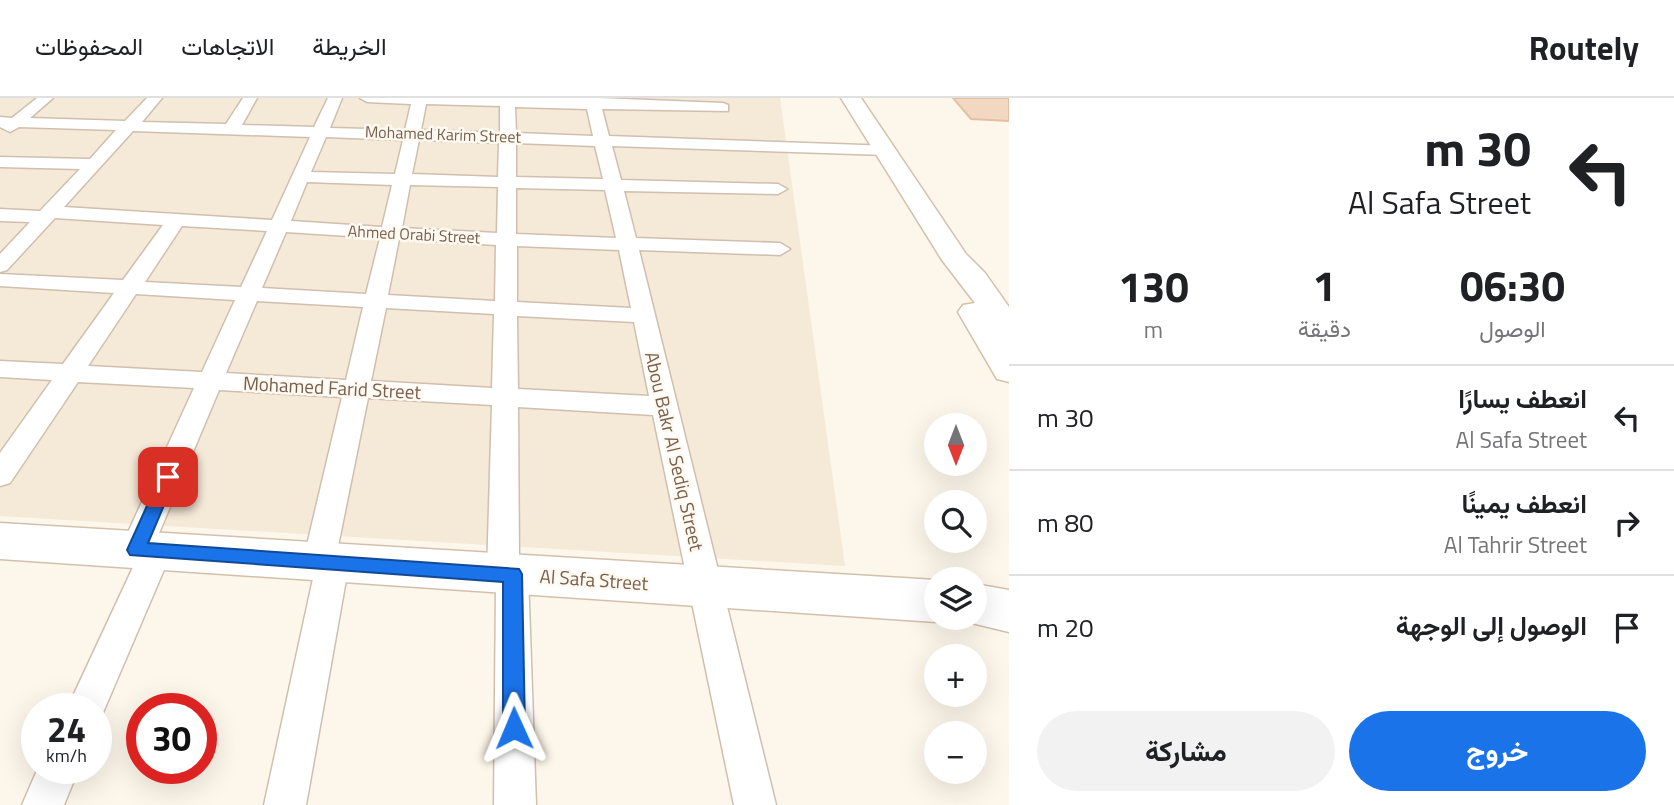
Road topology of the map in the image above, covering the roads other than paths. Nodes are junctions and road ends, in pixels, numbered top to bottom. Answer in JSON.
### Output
{"nodes":[{"id":1,"x":46,"y":98,"type":"edge"},
{"id":2,"x":155,"y":98,"type":"edge"},
{"id":3,"x":250,"y":98,"type":"edge"},
{"id":4,"x":335,"y":98,"type":"edge"},
{"id":5,"x":368,"y":98,"type":"edge"},
{"id":6,"x":851,"y":98,"type":"edge"},
{"id":7,"x":420,"y":99,"type":"edge"},
{"id":8,"x":508,"y":100,"type":"edge"},
{"id":9,"x":592,"y":101,"type":"edge"},
{"id":10,"x":723,"y":108,"type":"dead end"},
{"id":11,"x":8,"y":122,"type":"edge"},
{"id":12,"x":129,"y":125,"type":"junction"},
{"id":13,"x":232,"y":128,"type":"junction"},
{"id":14,"x":321,"y":130,"type":"junction"},
{"id":15,"x":413,"y":133,"type":"junction"},
{"id":16,"x":0,"y":136,"type":"edge"},
{"id":17,"x":507,"y":137,"type":"junction"},
{"id":18,"x":602,"y":139,"type":"junction"},
{"id":19,"x":886,"y":150,"type":"junction"},
{"id":20,"x":0,"y":162,"type":"edge"},
{"id":21,"x":93,"y":164,"type":"junction"},
{"id":22,"x":300,"y":177,"type":"junction"},
{"id":23,"x":402,"y":180,"type":"junction"},
{"id":24,"x":507,"y":182,"type":"junction"},
{"id":25,"x":613,"y":185,"type":"junction"},
{"id":26,"x":778,"y":189,"type":"dead end"},
{"id":27,"x":0,"y":215,"type":"edge"},
{"id":28,"x":47,"y":215,"type":"junction"},
{"id":29,"x":176,"y":220,"type":"junction"},
{"id":30,"x":278,"y":226,"type":"junction"},
{"id":31,"x":391,"y":233,"type":"junction"},
{"id":32,"x":506,"y":240,"type":"junction"},
{"id":33,"x":628,"y":245,"type":"junction"},
{"id":34,"x":780,"y":249,"type":"dead end"},
{"id":35,"x":956,"y":260,"type":"junction"},
{"id":36,"x":0,"y":266,"type":"edge"},
{"id":37,"x":0,"y":280,"type":"edge"},
{"id":38,"x":130,"y":287,"type":"junction"},
{"id":39,"x":248,"y":294,"type":"junction"},
{"id":40,"x":376,"y":301,"type":"junction"},
{"id":41,"x":506,"y":308,"type":"junction"},
{"id":42,"x":644,"y":316,"type":"junction"},
{"id":43,"x":1009,"y":331,"type":"edge"},
{"id":44,"x":0,"y":369,"type":"edge"},
{"id":45,"x":1009,"y":371,"type":"edge"},
{"id":46,"x":70,"y":373,"type":"junction"},
{"id":47,"x":211,"y":380,"type":"junction"},
{"id":48,"x":357,"y":389,"type":"junction"},
{"id":49,"x":505,"y":397,"type":"junction"},
{"id":50,"x":664,"y":406,"type":"junction"},
{"id":51,"x":0,"y":475,"type":"edge"},
{"id":52,"x":0,"y":541,"type":"edge"},
{"id":53,"x":146,"y":550,"type":"junction"},
{"id":54,"x":326,"y":562,"type":"junction"},
{"id":55,"x":508,"y":574,"type":"junction"},
{"id":56,"x":706,"y":586,"type":"junction"},
{"id":57,"x":924,"y":600,"type":"edge"},
{"id":58,"x":1009,"y":601,"type":"edge"},
{"id":59,"x":987,"y":603,"type":"edge"},
{"id":60,"x":987,"y":606,"type":"edge"},
{"id":61,"x":1009,"y":611,"type":"edge"},
{"id":62,"x":92,"y":693,"type":"edge"},
{"id":63,"x":52,"y":784,"type":"edge"},
{"id":64,"x":43,"y":805,"type":"edge"},
{"id":65,"x":285,"y":805,"type":"edge"},
{"id":66,"x":515,"y":805,"type":"edge"},
{"id":67,"x":755,"y":805,"type":"edge"}],
"edges":[{"from":1,"to":11,"type":"street"},
{"from":2,"to":12,"type":"street"},
{"from":3,"to":13,"type":"street"},
{"from":4,"to":14,"type":"street"},
{"from":5,"to":7,"type":"street"},
{"from":6,"to":19,"type":"main road"},
{"from":7,"to":8,"type":"street"},
{"from":7,"to":15,"type":"street"},
{"from":8,"to":9,"type":"street"},
{"from":8,"to":17,"type":"street"},
{"from":9,"to":10,"type":"street"},
{"from":9,"to":18,"type":"street","name":"Abou Bakr Al Sediq Street"},
{"from":11,"to":12,"type":"street","name":"Mohamed Karim Street"},
{"from":11,"to":16,"type":"street"},
{"from":12,"to":13,"type":"street","name":"Mohamed Karim Street"},
{"from":12,"to":21,"type":"street"},
{"from":13,"to":14,"type":"street","name":"Mohamed Karim Street"},
{"from":14,"to":15,"type":"street","name":"Mohamed Karim Street"},
{"from":14,"to":22,"type":"street"},
{"from":15,"to":17,"type":"street","name":"Mohamed Karim Street"},
{"from":15,"to":23,"type":"street"},
{"from":17,"to":18,"type":"street","name":"Mohamed Karim Street"},
{"from":17,"to":24,"type":"street"},
{"from":18,"to":19,"type":"street","name":"Mohamed Karim Street"},
{"from":18,"to":25,"type":"street","name":"Abou Bakr Al Sediq Street"},
{"from":19,"to":35,"type":"main road"},
{"from":20,"to":21,"type":"street"},
{"from":21,"to":28,"type":"street"},
{"from":22,"to":23,"type":"street"},
{"from":22,"to":30,"type":"street"},
{"from":23,"to":24,"type":"street"},
{"from":23,"to":31,"type":"street"},
{"from":24,"to":25,"type":"street"},
{"from":24,"to":32,"type":"street"},
{"from":25,"to":26,"type":"street"},
{"from":25,"to":33,"type":"street","name":"Abou Bakr Al Sediq Street"},
{"from":27,"to":28,"type":"street","name":"Ahmed Orabi Street"},
{"from":28,"to":29,"type":"street","name":"Ahmed Orabi Street"},
{"from":28,"to":36,"type":"street"},
{"from":29,"to":30,"type":"street","name":"Ahmed Orabi Street"},
{"from":29,"to":38,"type":"street"},
{"from":30,"to":31,"type":"street","name":"Ahmed Orabi Street"},
{"from":30,"to":39,"type":"street"},
{"from":31,"to":32,"type":"street","name":"Ahmed Orabi Street"},
{"from":31,"to":40,"type":"street"},
{"from":32,"to":33,"type":"street","name":"Ahmed Orabi Street"},
{"from":32,"to":41,"type":"street"},
{"from":33,"to":34,"type":"street","name":"Ahmed Orabi Street"},
{"from":33,"to":42,"type":"street","name":"Abou Bakr Al Sediq Street"},
{"from":35,"to":43,"type":"main road"},
{"from":35,"to":45,"type":"main road"},
{"from":37,"to":38,"type":"street"},
{"from":38,"to":39,"type":"street"},
{"from":38,"to":46,"type":"street"},
{"from":39,"to":40,"type":"street"},
{"from":39,"to":47,"type":"street"},
{"from":40,"to":41,"type":"street"},
{"from":40,"to":48,"type":"street"},
{"from":41,"to":42,"type":"street"},
{"from":41,"to":49,"type":"street"},
{"from":42,"to":50,"type":"street","name":"Abou Bakr Al Sediq Street"},
{"from":44,"to":46,"type":"street","name":"Mohamed Farid Street"},
{"from":46,"to":47,"type":"street","name":"Mohamed Farid Street"},
{"from":46,"to":51,"type":"street"},
{"from":47,"to":48,"type":"street","name":"Mohamed Farid Street"},
{"from":47,"to":53,"type":"street"},
{"from":48,"to":49,"type":"street","name":"Mohamed Farid Street"},
{"from":48,"to":54,"type":"street"},
{"from":49,"to":50,"type":"street","name":"Mohamed Farid Street"},
{"from":49,"to":55,"type":"street"},
{"from":50,"to":56,"type":"street","name":"Abou Bakr Al Sediq Street"},
{"from":52,"to":53,"type":"main road","name":"Al Safa Street"},
{"from":53,"to":54,"type":"main road","name":"Al Safa Street"},
{"from":53,"to":62,"type":"street"},
{"from":54,"to":55,"type":"main road","name":"Al Safa Street"},
{"from":54,"to":65,"type":"street"},
{"from":55,"to":56,"type":"main road","name":"Al Safa Street"},
{"from":55,"to":66,"type":"street"},
{"from":56,"to":57,"type":"main road","name":"Al Safa Street"},
{"from":56,"to":67,"type":"street","name":"Abou Bakr Al Sediq Street"},
{"from":58,"to":59,"type":"main road"},
{"from":60,"to":61,"type":"main road"},
{"from":63,"to":64,"type":"street"}]}
